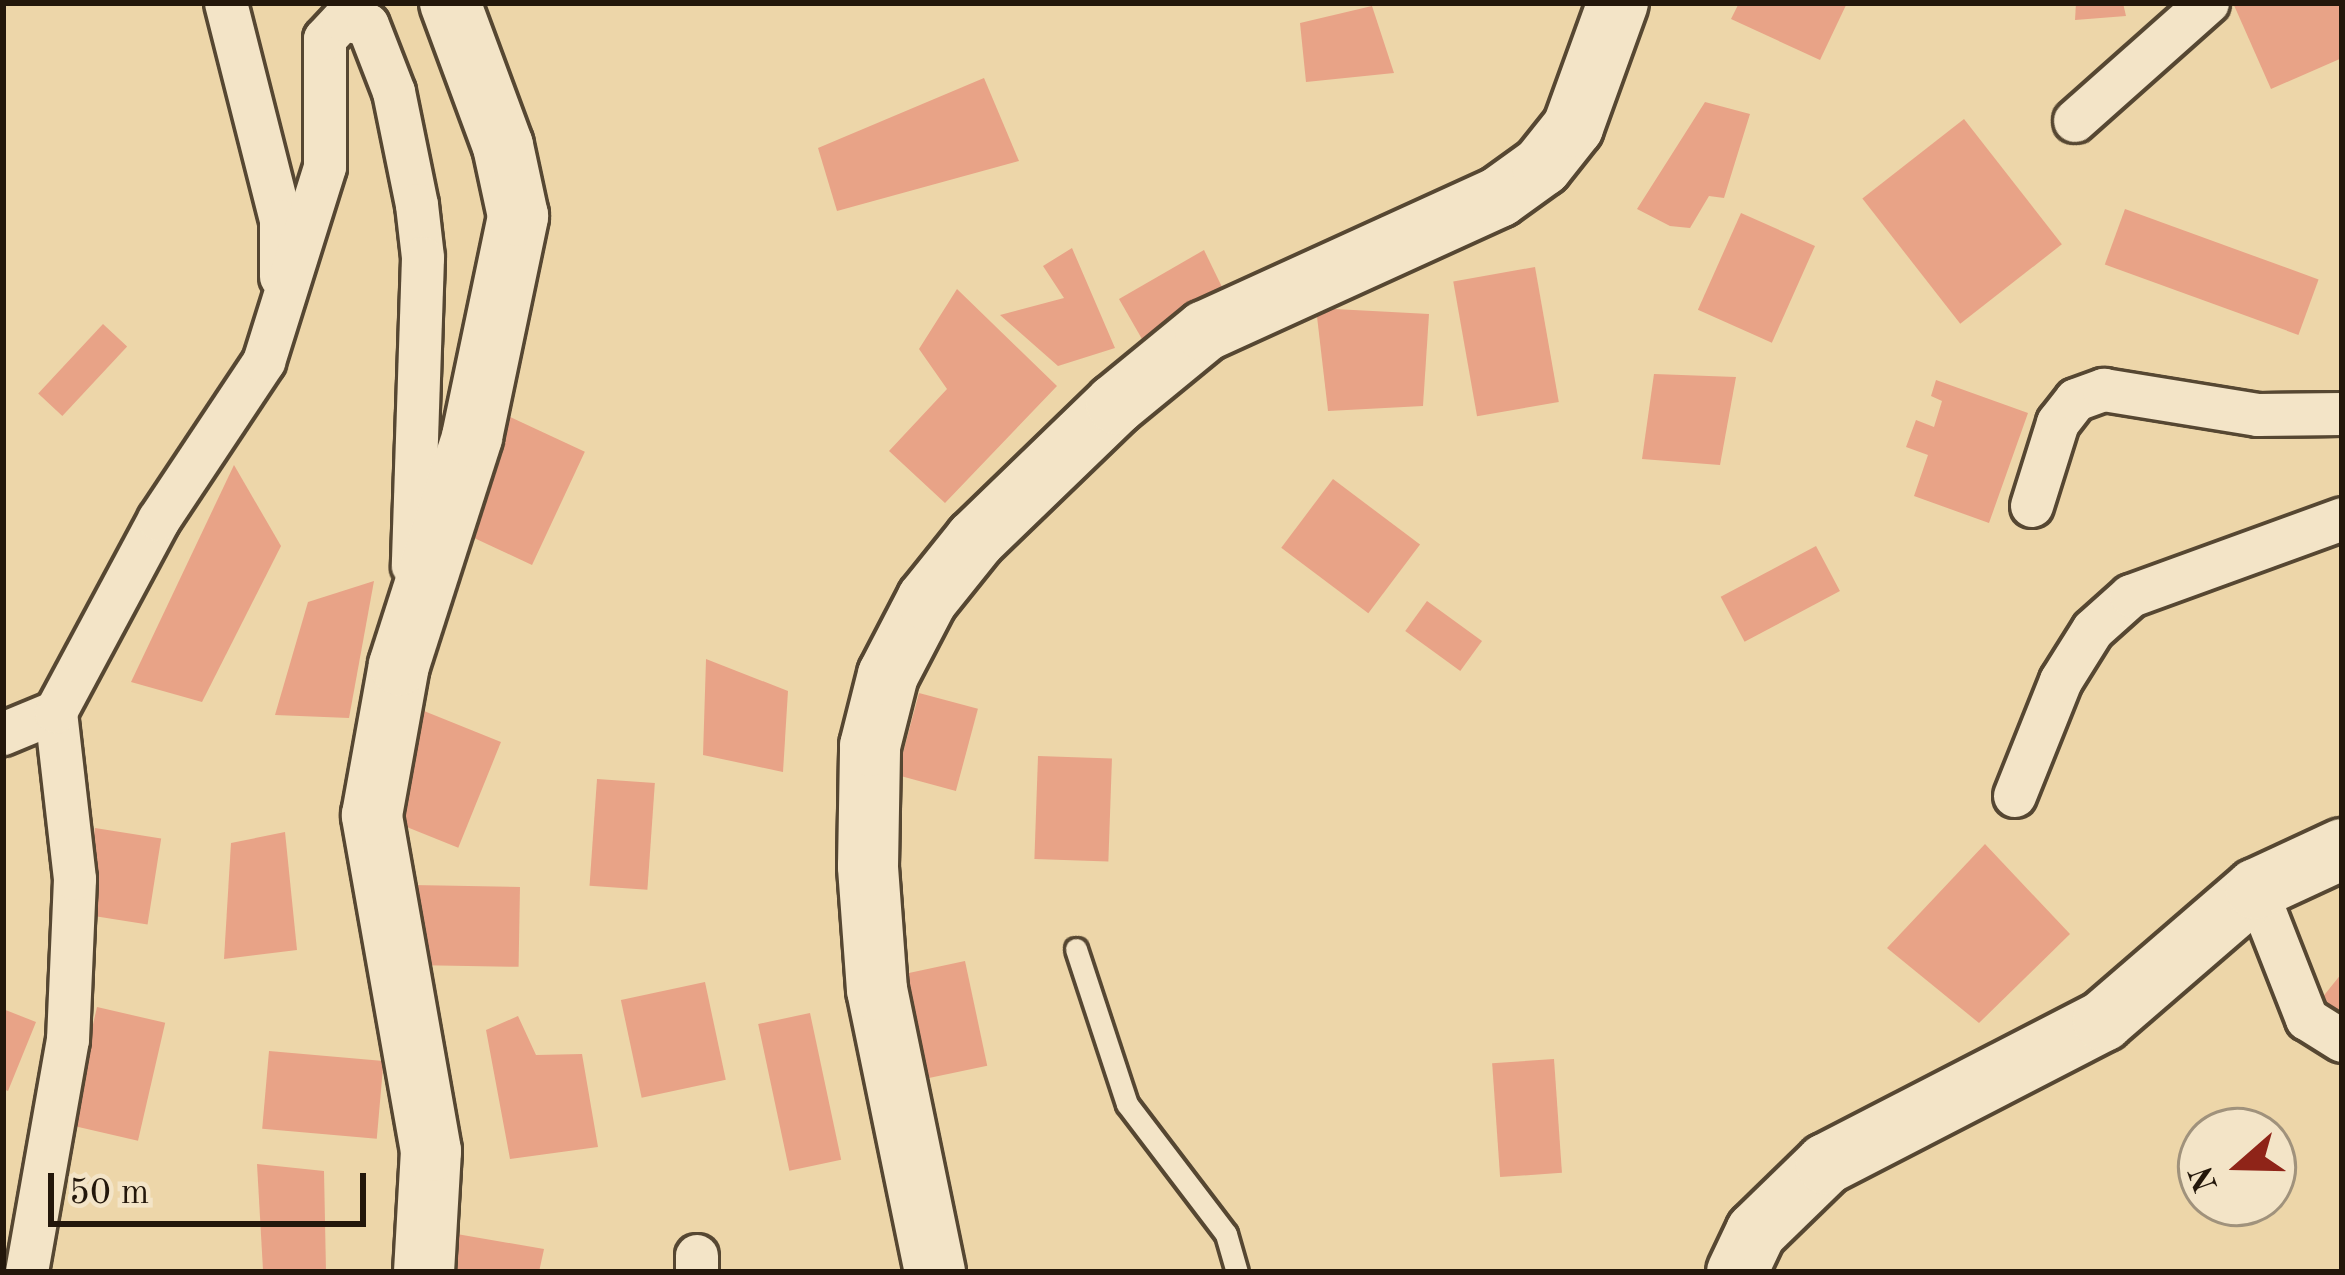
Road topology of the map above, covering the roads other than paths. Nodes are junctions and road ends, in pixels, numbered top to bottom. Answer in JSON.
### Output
{"nodes":[{"id":1,"x":226,"y":3,"type":"edge"},
{"id":2,"x":450,"y":3,"type":"edge"},
{"id":3,"x":1618,"y":3,"type":"edge"},
{"id":4,"x":2208,"y":3,"type":"edge"},
{"id":5,"x":2075,"y":121,"type":"dead end"},
{"id":6,"x":281,"y":293,"type":"junction"},
{"id":7,"x":2342,"y":413,"type":"edge"},
{"id":8,"x":2032,"y":506,"type":"dead end"},
{"id":9,"x":2342,"y":519,"type":"edge"},
{"id":10,"x":399,"y":665,"type":"junction"},
{"id":11,"x":56,"y":712,"type":"junction"},
{"id":12,"x":3,"y":734,"type":"edge"},
{"id":13,"x":2015,"y":796,"type":"dead end"},
{"id":14,"x":2342,"y":849,"type":"edge"},
{"id":15,"x":2256,"y":890,"type":"junction"},
{"id":16,"x":1076,"y":949,"type":"dead end"},
{"id":17,"x":2342,"y":1041,"type":"edge"},
{"id":18,"x":27,"y":1272,"type":"edge"},
{"id":19,"x":424,"y":1272,"type":"edge"},
{"id":20,"x":935,"y":1272,"type":"edge"},
{"id":21,"x":1238,"y":1272,"type":"edge"},
{"id":22,"x":1737,"y":1272,"type":"edge"}],
"edges":[{"from":1,"to":6,"type":"street"},
{"from":2,"to":10,"type":"street"},
{"from":3,"to":20,"type":"street"},
{"from":4,"to":5,"type":"street"},
{"from":6,"to":10,"type":"street"},
{"from":6,"to":11,"type":"street"},
{"from":7,"to":8,"type":"street"},
{"from":9,"to":13,"type":"street"},
{"from":10,"to":19,"type":"street"},
{"from":11,"to":12,"type":"street"},
{"from":11,"to":18,"type":"street"},
{"from":14,"to":15,"type":"street"},
{"from":15,"to":17,"type":"street"},
{"from":15,"to":22,"type":"street"},
{"from":16,"to":21,"type":"lane"}]}
